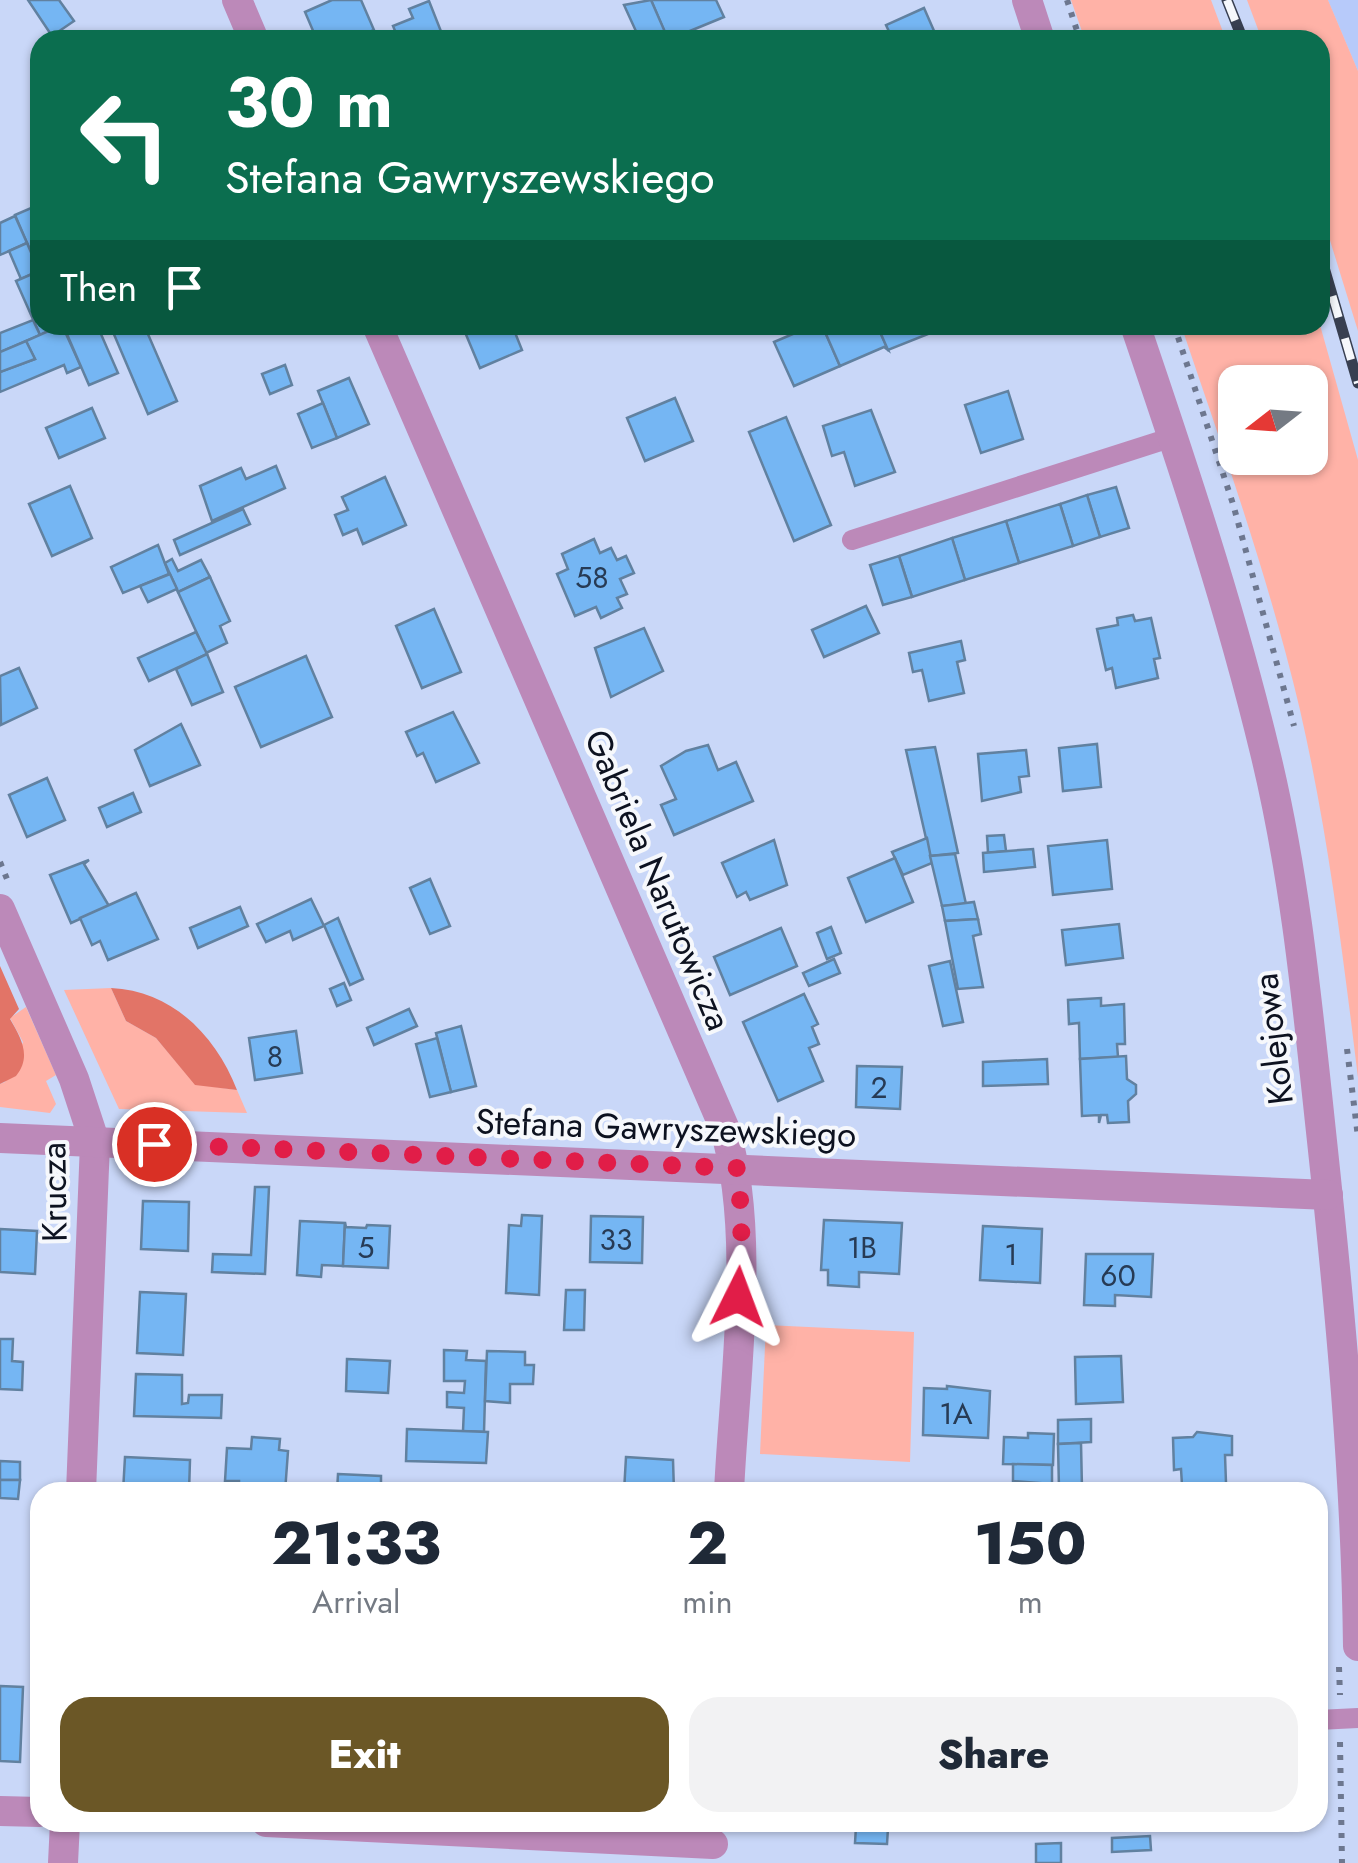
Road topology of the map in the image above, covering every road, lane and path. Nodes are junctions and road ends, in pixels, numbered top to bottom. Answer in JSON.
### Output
{"nodes":[{"id":1,"x":237,"y":0,"type":"edge"},
{"id":2,"x":1026,"y":0,"type":"edge"},
{"id":3,"x":1066,"y":0,"type":"edge"},
{"id":4,"x":250,"y":30,"type":"edge"},
{"id":5,"x":1036,"y":30,"type":"edge"},
{"id":6,"x":1076,"y":30,"type":"edge"},
{"id":7,"x":381,"y":335,"type":"edge"},
{"id":8,"x":1138,"y":335,"type":"edge"},
{"id":9,"x":1173,"y":437,"type":"junction"},
{"id":10,"x":852,"y":540,"type":"dead end"},
{"id":11,"x":0,"y":910,"type":"edge"},
{"id":12,"x":0,"y":1138,"type":"edge"},
{"id":13,"x":95,"y":1143,"type":"junction"},
{"id":14,"x":737,"y":1168,"type":"junction"},
{"id":15,"x":1328,"y":1196,"type":"junction"},
{"id":16,"x":81,"y":1482,"type":"edge"},
{"id":17,"x":729,"y":1482,"type":"edge"},
{"id":18,"x":1358,"y":1646,"type":"edge"},
{"id":19,"x":1358,"y":1718,"type":"edge"},
{"id":20,"x":1328,"y":1720,"type":"edge"},
{"id":21,"x":0,"y":1811,"type":"edge"},
{"id":22,"x":30,"y":1812,"type":"edge"},
{"id":23,"x":65,"y":1832,"type":"edge"},
{"id":24,"x":479,"y":1832,"type":"edge"},
{"id":25,"x":713,"y":1843,"type":"edge"},
{"id":26,"x":64,"y":1863,"type":"edge"}],
"edges":[{"from":1,"to":4,"type":"street"},
{"from":2,"to":5,"type":"street"},
{"from":3,"to":6,"type":"path"},
{"from":7,"to":14,"type":"street","name":"Gabriela Narutowicza"},
{"from":8,"to":9,"type":"street","name":"Kolejowa"},
{"from":9,"to":10,"type":"lane"},
{"from":9,"to":15,"type":"street","name":"Kolejowa"},
{"from":11,"to":13,"type":"street","name":"Krucza"},
{"from":12,"to":13,"type":"street","name":"Stefana Gawryszewskiego"},
{"from":13,"to":14,"type":"street","name":"Stefana Gawryszewskiego"},
{"from":13,"to":16,"type":"street","name":"Krucza"},
{"from":14,"to":15,"type":"street","name":"Stefana Gawryszewskiego"},
{"from":14,"to":17,"type":"street","name":"Gabriela Narutowicza"},
{"from":15,"to":18,"type":"street","name":"Kolejowa"},
{"from":19,"to":20,"type":"lane"},
{"from":21,"to":22,"type":"street"},
{"from":23,"to":26,"type":"street"},
{"from":24,"to":25,"type":"street"}]}
